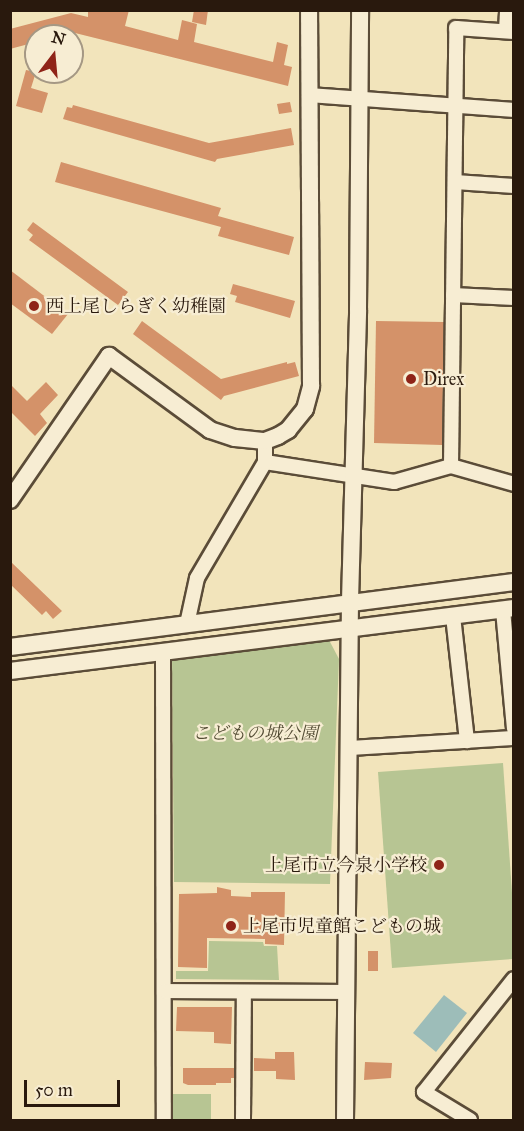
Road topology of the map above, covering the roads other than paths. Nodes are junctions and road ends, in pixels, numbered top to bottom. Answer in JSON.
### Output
{"nodes":[{"id":1,"x":309,"y":10,"type":"edge"},
{"id":2,"x":360,"y":10,"type":"edge"},
{"id":3,"x":507,"y":10,"type":"edge"},
{"id":4,"x":510,"y":32,"type":"edge"},
{"id":5,"x":309,"y":95,"type":"junction"},
{"id":6,"x":360,"y":99,"type":"junction"},
{"id":7,"x":456,"y":105,"type":"junction"},
{"id":8,"x":513,"y":110,"type":"edge"},
{"id":9,"x":455,"y":182,"type":"junction"},
{"id":10,"x":513,"y":186,"type":"edge"},
{"id":11,"x":453,"y":295,"type":"junction"},
{"id":12,"x":513,"y":298,"type":"edge"},
{"id":13,"x":265,"y":441,"type":"junction"},
{"id":14,"x":265,"y":462,"type":"junction"},
{"id":15,"x":451,"y":466,"type":"junction"},
{"id":16,"x":353,"y":476,"type":"junction"},
{"id":17,"x":513,"y":484,"type":"edge"},
{"id":18,"x":10,"y":500,"type":"edge"},
{"id":19,"x":513,"y":582,"type":"edge"},
{"id":20,"x":350,"y":602,"type":"junction"},
{"id":21,"x":508,"y":609,"type":"edge"},
{"id":22,"x":453,"y":616,"type":"junction"},
{"id":23,"x":187,"y":624,"type":"junction"},
{"id":24,"x":350,"y":628,"type":"junction"},
{"id":25,"x":10,"y":647,"type":"edge"},
{"id":26,"x":164,"y":651,"type":"junction"},
{"id":27,"x":10,"y":671,"type":"edge"},
{"id":28,"x":511,"y":685,"type":"edge"},
{"id":29,"x":513,"y":728,"type":"edge"},
{"id":30,"x":513,"y":738,"type":"edge"},
{"id":31,"x":467,"y":741,"type":"junction"},
{"id":32,"x":349,"y":748,"type":"junction"},
{"id":33,"x":513,"y":979,"type":"edge"},
{"id":34,"x":165,"y":991,"type":"junction"},
{"id":35,"x":244,"y":992,"type":"junction"},
{"id":36,"x":346,"y":992,"type":"junction"},
{"id":37,"x":164,"y":1120,"type":"edge"},
{"id":38,"x":243,"y":1120,"type":"edge"},
{"id":39,"x":345,"y":1120,"type":"edge"},
{"id":40,"x":470,"y":1120,"type":"edge"}],
"edges":[{"from":1,"to":5,"type":"street"},
{"from":2,"to":6,"type":"street"},
{"from":3,"to":4,"type":"street"},
{"from":4,"to":7,"type":"street"},
{"from":5,"to":6,"type":"street"},
{"from":5,"to":13,"type":"street"},
{"from":6,"to":7,"type":"street"},
{"from":6,"to":16,"type":"street"},
{"from":7,"to":8,"type":"street"},
{"from":7,"to":9,"type":"street"},
{"from":9,"to":10,"type":"street"},
{"from":9,"to":11,"type":"street"},
{"from":11,"to":12,"type":"street"},
{"from":11,"to":15,"type":"street"},
{"from":13,"to":14,"type":"street"},
{"from":13,"to":18,"type":"street"},
{"from":14,"to":16,"type":"street"},
{"from":14,"to":23,"type":"street"},
{"from":15,"to":16,"type":"street"},
{"from":15,"to":17,"type":"street"},
{"from":16,"to":20,"type":"street"},
{"from":19,"to":20,"type":"street"},
{"from":20,"to":23,"type":"street"},
{"from":20,"to":24,"type":"street"},
{"from":21,"to":22,"type":"street"},
{"from":21,"to":28,"type":"street"},
{"from":22,"to":24,"type":"street"},
{"from":22,"to":31,"type":"street"},
{"from":23,"to":25,"type":"street"},
{"from":24,"to":26,"type":"street"},
{"from":24,"to":32,"type":"street"},
{"from":26,"to":27,"type":"street"},
{"from":26,"to":34,"type":"street"},
{"from":28,"to":29,"type":"street"},
{"from":30,"to":31,"type":"street"},
{"from":31,"to":32,"type":"street"},
{"from":32,"to":36,"type":"street"},
{"from":33,"to":40,"type":"street"},
{"from":34,"to":35,"type":"street"},
{"from":34,"to":37,"type":"street"},
{"from":35,"to":36,"type":"street"},
{"from":35,"to":38,"type":"street"},
{"from":36,"to":39,"type":"street"}]}
